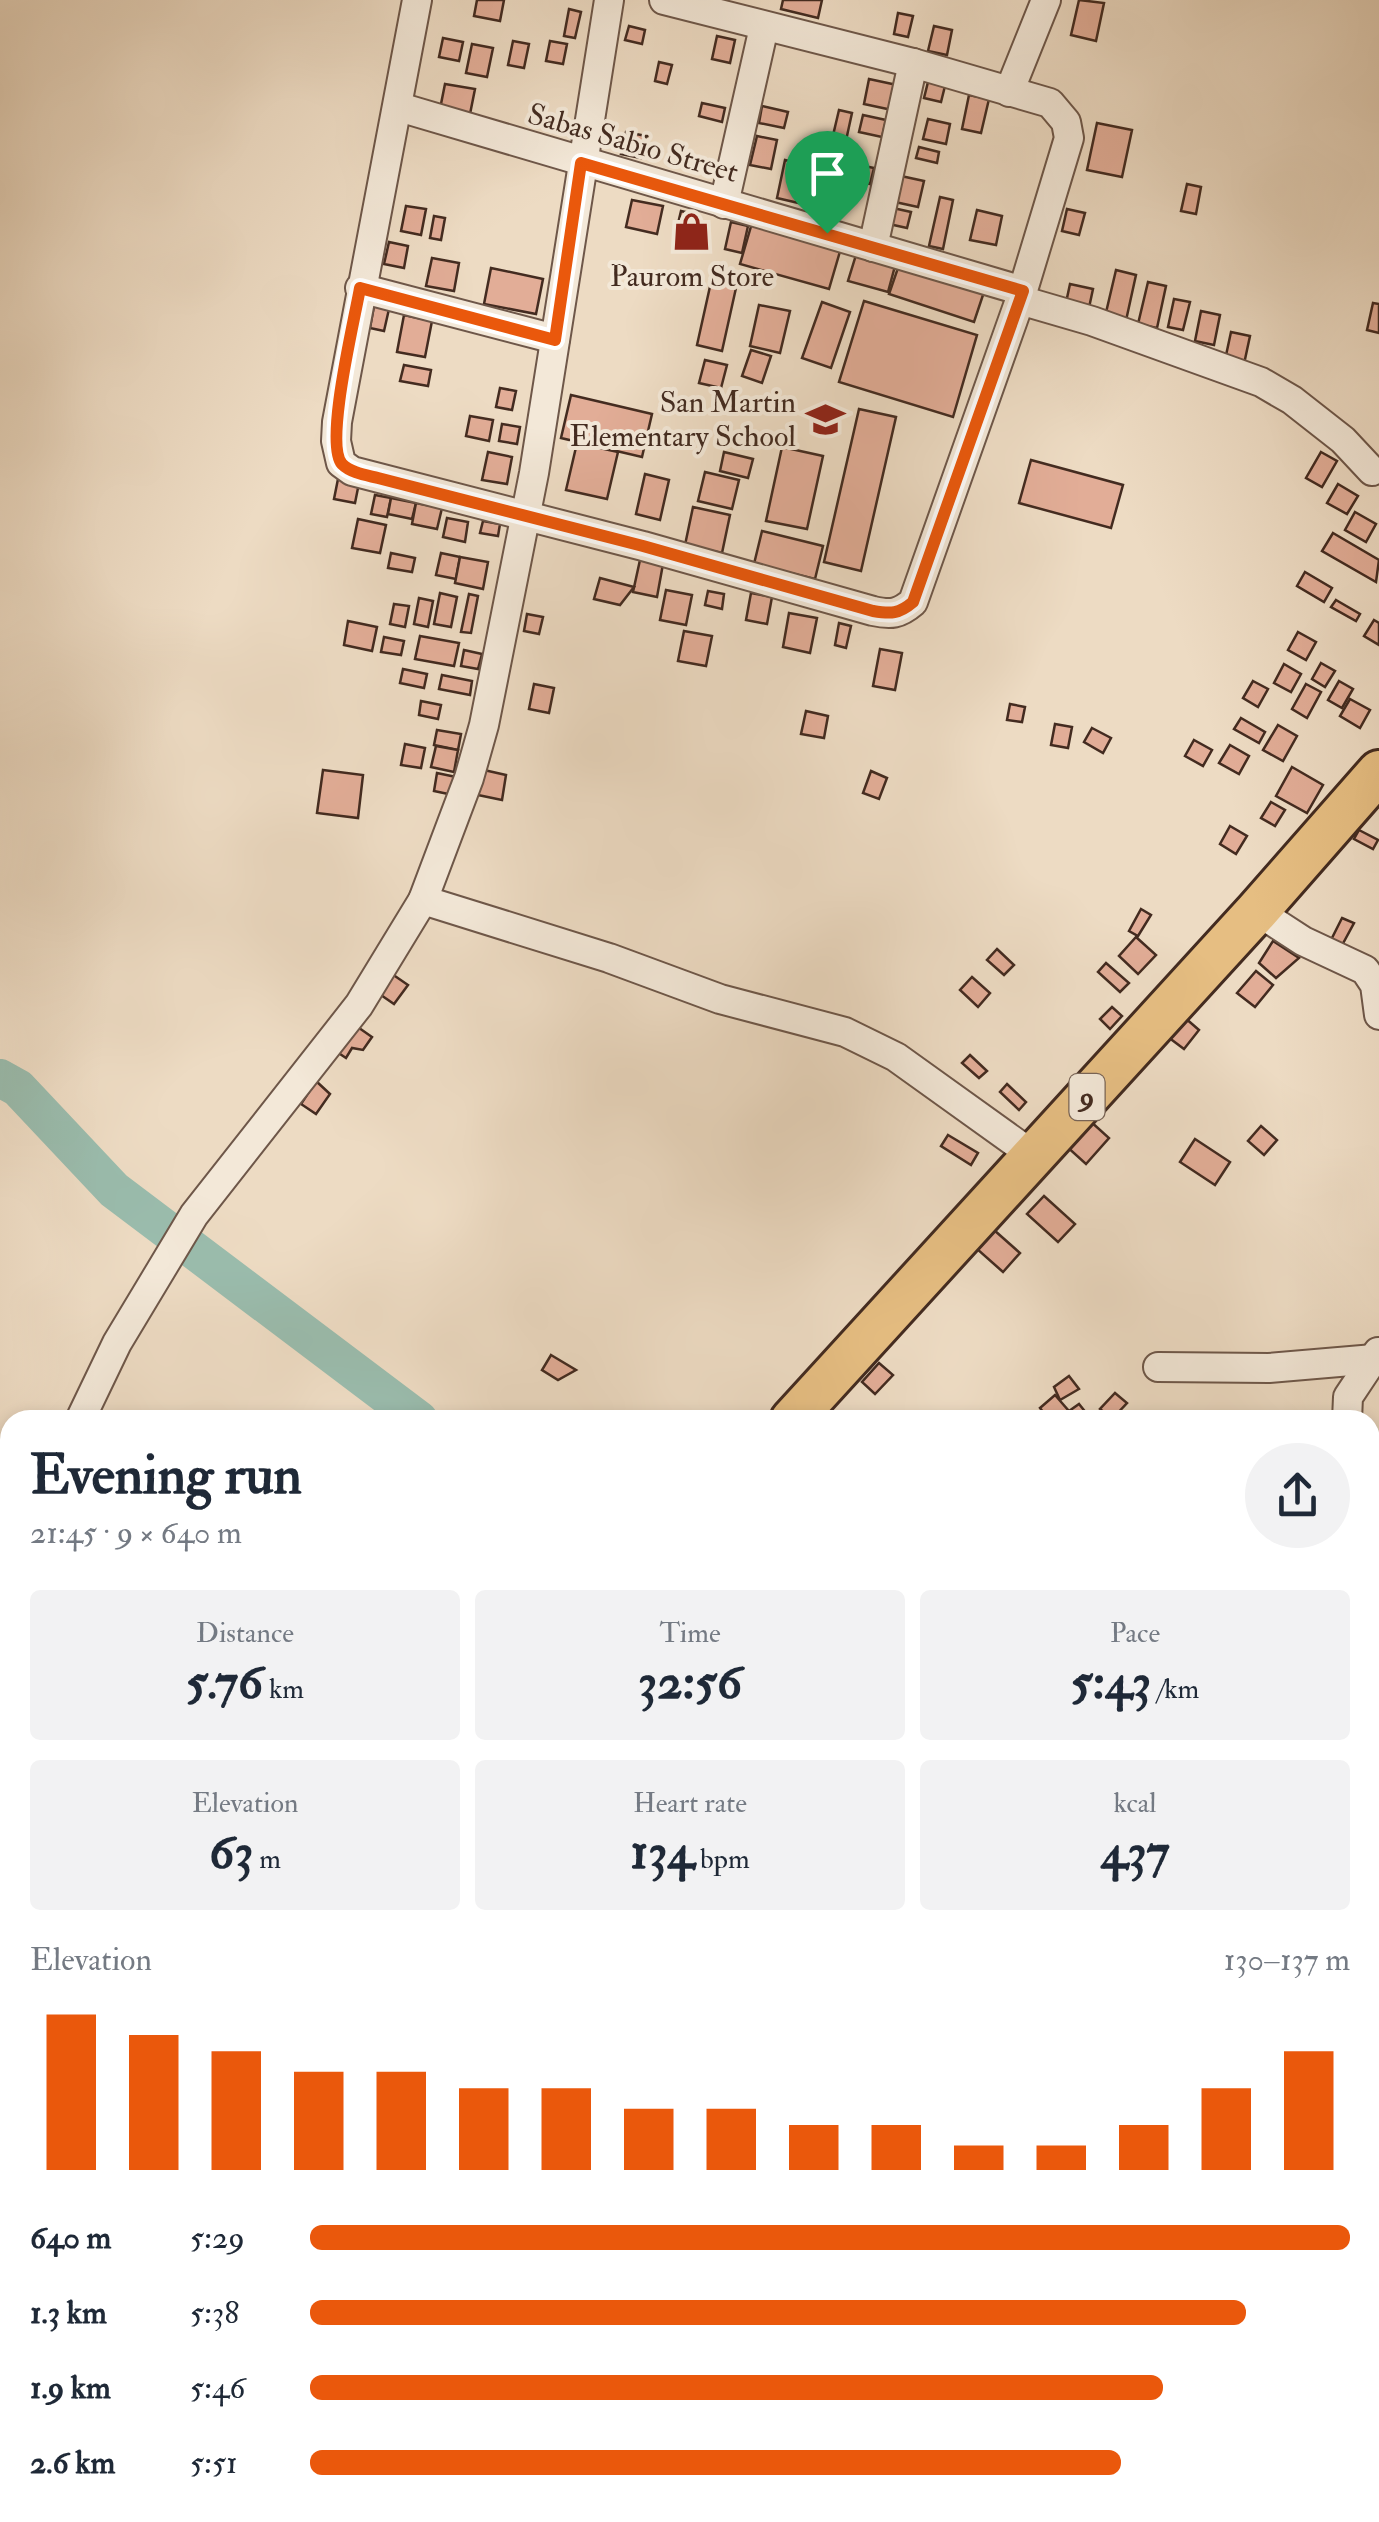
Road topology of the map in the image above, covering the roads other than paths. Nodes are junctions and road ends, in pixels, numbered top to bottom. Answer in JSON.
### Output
{"nodes":[{"id":1,"x":418,"y":0,"type":"edge"},
{"id":2,"x":609,"y":0,"type":"edge"},
{"id":3,"x":664,"y":0,"type":"edge"},
{"id":4,"x":1046,"y":0,"type":"edge"},
{"id":5,"x":764,"y":27,"type":"junction"},
{"id":6,"x":913,"y":63,"type":"junction"},
{"id":7,"x":1009,"y":92,"type":"junction"},
{"id":8,"x":399,"y":107,"type":"junction"},
{"id":9,"x":581,"y":163,"type":"junction"},
{"id":10,"x":724,"y":204,"type":"junction"},
{"id":11,"x":873,"y":247,"type":"junction"},
{"id":12,"x":360,"y":288,"type":"junction"},
{"id":13,"x":1022,"y":295,"type":"junction"},
{"id":14,"x":555,"y":340,"type":"junction"},
{"id":15,"x":1372,"y":472,"type":"dead end"},
{"id":16,"x":523,"y":514,"type":"junction"},
{"id":17,"x":1379,"y":772,"type":"edge"},
{"id":18,"x":1364,"y":804,"type":"edge"},
{"id":19,"x":423,"y":900,"type":"junction"},
{"id":20,"x":1257,"y":912,"type":"junction"},
{"id":21,"x":1379,"y":1015,"type":"edge"},
{"id":22,"x":1034,"y":1156,"type":"junction"},
{"id":23,"x":1376,"y":1354,"type":"edge"},
{"id":24,"x":1158,"y":1367,"type":"dead end"},
{"id":25,"x":85,"y":1410,"type":"edge"},
{"id":26,"x":801,"y":1410,"type":"edge"},
{"id":27,"x":1347,"y":1410,"type":"edge"}],
"edges":[{"from":1,"to":8,"type":"street"},
{"from":2,"to":9,"type":"street"},
{"from":3,"to":5,"type":"street"},
{"from":4,"to":7,"type":"street"},
{"from":5,"to":6,"type":"street"},
{"from":5,"to":10,"type":"street"},
{"from":6,"to":7,"type":"street"},
{"from":6,"to":11,"type":"street"},
{"from":7,"to":13,"type":"street"},
{"from":8,"to":9,"type":"street","name":"Sabas Sabio Street"},
{"from":8,"to":12,"type":"street"},
{"from":9,"to":10,"type":"street","name":"Sabas Sabio Street"},
{"from":9,"to":14,"type":"street"},
{"from":10,"to":11,"type":"street","name":"Sabas Sabio Street"},
{"from":11,"to":13,"type":"street","name":"Sabas Sabio Street"},
{"from":12,"to":14,"type":"street"},
{"from":12,"to":16,"type":"street"},
{"from":13,"to":15,"type":"street","name":"Sabas Sabio Street"},
{"from":13,"to":16,"type":"street"},
{"from":14,"to":16,"type":"street"},
{"from":16,"to":19,"type":"street"},
{"from":17,"to":18,"type":"highway","number":"9"},
{"from":18,"to":20,"type":"highway","number":"9"},
{"from":19,"to":22,"type":"street"},
{"from":19,"to":25,"type":"street"},
{"from":20,"to":21,"type":"street"},
{"from":20,"to":22,"type":"highway","number":"9"},
{"from":22,"to":26,"type":"highway","number":"9"},
{"from":23,"to":24,"type":"street"},
{"from":23,"to":27,"type":"street"}]}
